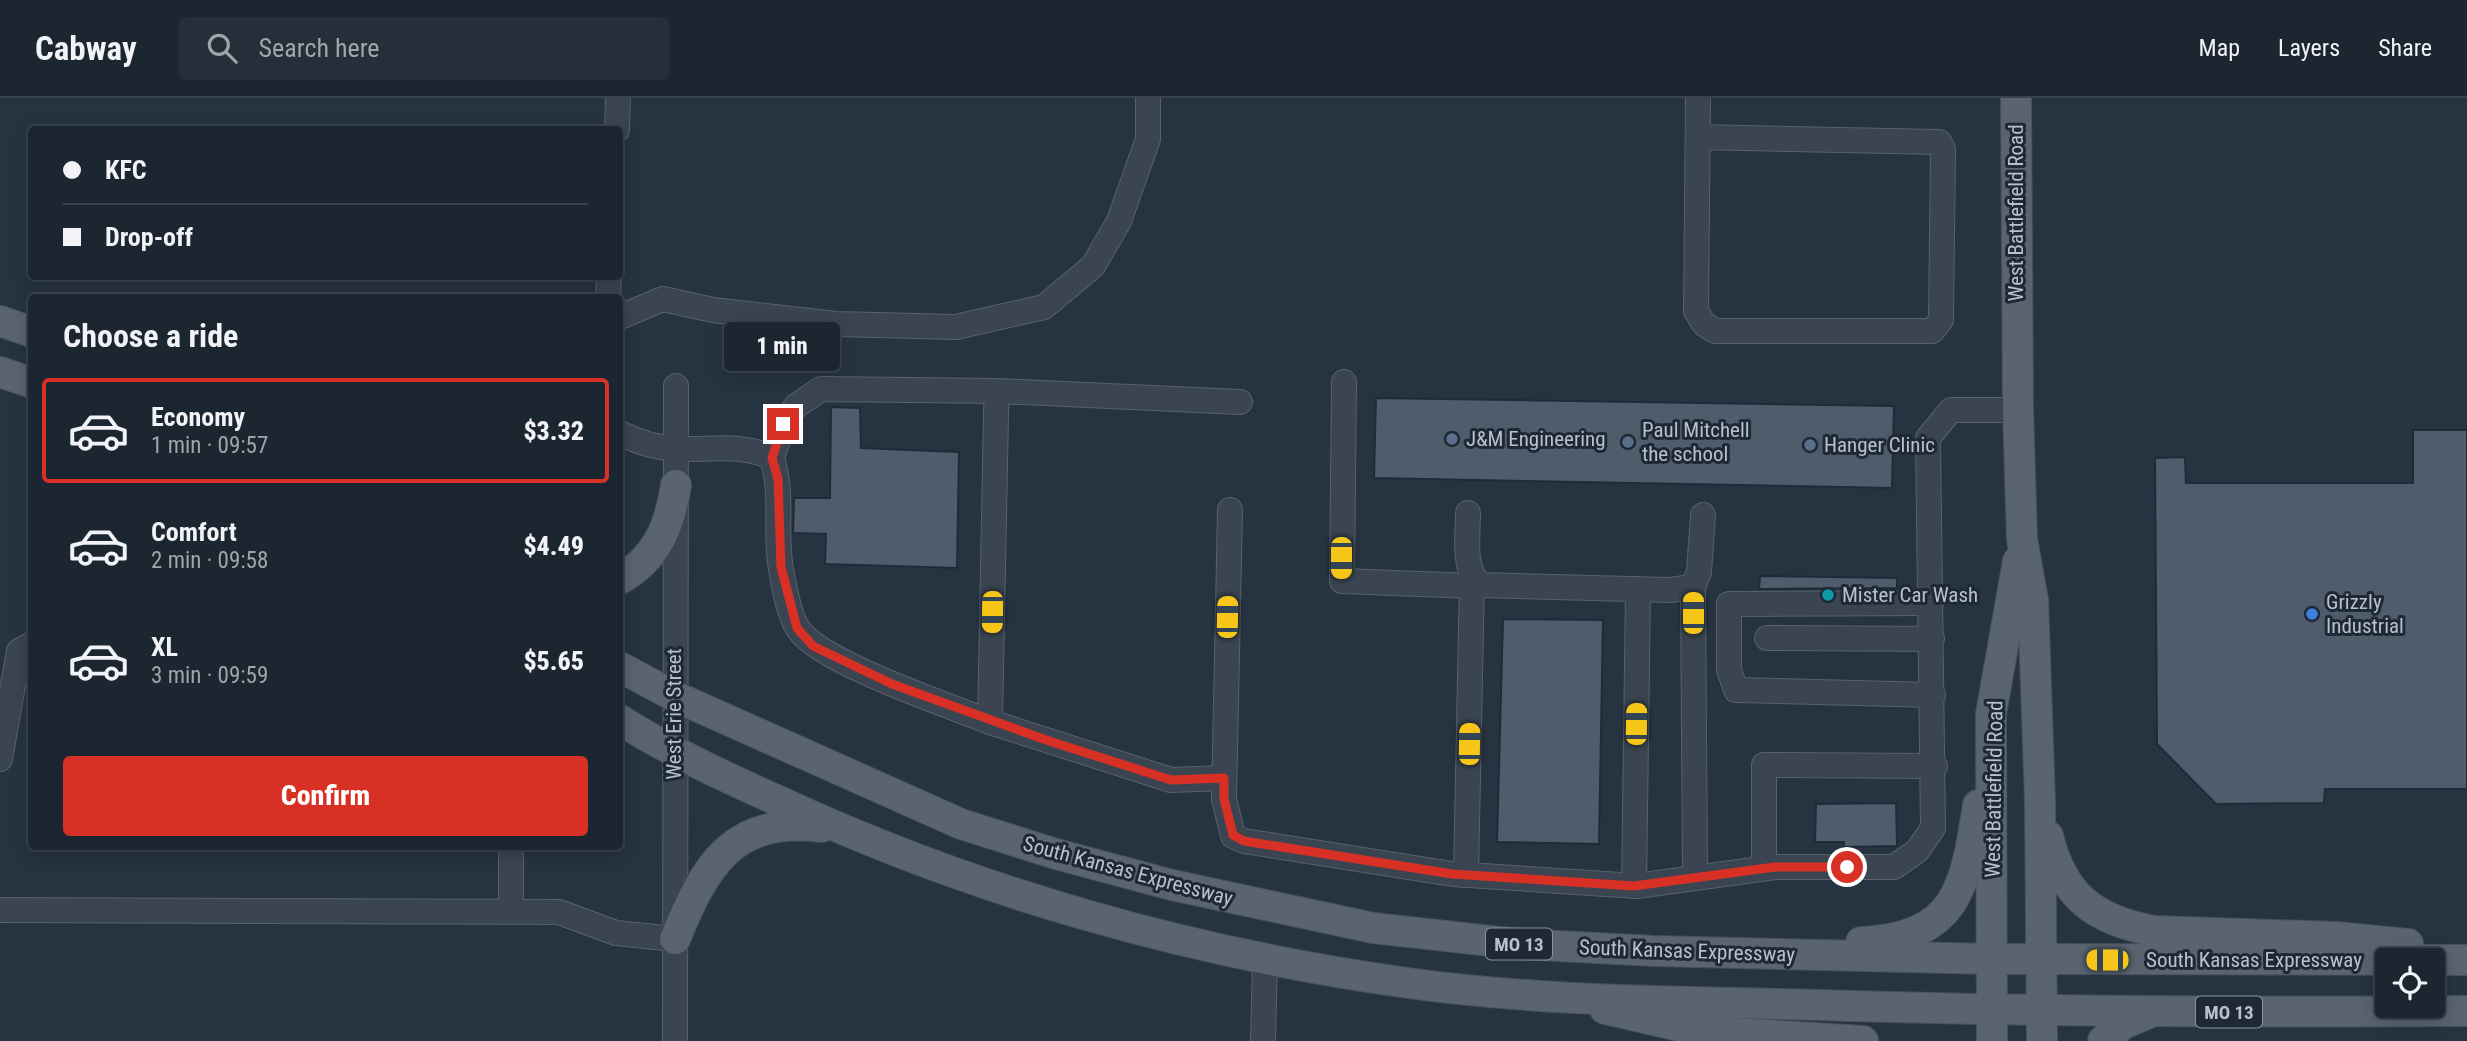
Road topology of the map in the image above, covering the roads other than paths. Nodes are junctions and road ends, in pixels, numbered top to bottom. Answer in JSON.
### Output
{"nodes":[{"id":1,"x":618,"y":98,"type":"edge"},
{"id":2,"x":1148,"y":98,"type":"edge"},
{"id":3,"x":1698,"y":98,"type":"edge"},
{"id":4,"x":2016,"y":98,"type":"edge"},
{"id":5,"x":617,"y":126,"type":"edge"},
{"id":6,"x":1698,"y":137,"type":"junction"},
{"id":7,"x":623,"y":316,"type":"edge"},
{"id":8,"x":0,"y":321,"type":"edge"},
{"id":9,"x":28,"y":331,"type":"edge"},
{"id":10,"x":0,"y":372,"type":"edge"},
{"id":11,"x":28,"y":382,"type":"edge"},
{"id":12,"x":1344,"y":382,"type":"dead end"},
{"id":13,"x":676,"y":386,"type":"dead end"},
{"id":14,"x":997,"y":391,"type":"junction"},
{"id":15,"x":1240,"y":402,"type":"dead end"},
{"id":16,"x":2018,"y":411,"type":"junction"},
{"id":17,"x":623,"y":434,"type":"edge"},
{"id":18,"x":676,"y":449,"type":"junction"},
{"id":19,"x":772,"y":458,"type":"junction"},
{"id":20,"x":676,"y":485,"type":"junction"},
{"id":21,"x":1230,"y":510,"type":"dead end"},
{"id":22,"x":1468,"y":513,"type":"dead end"},
{"id":23,"x":1703,"y":515,"type":"dead end"},
{"id":24,"x":2022,"y":539,"type":"junction"},
{"id":25,"x":623,"y":577,"type":"edge"},
{"id":26,"x":1472,"y":582,"type":"junction"},
{"id":27,"x":1693,"y":587,"type":"junction"},
{"id":28,"x":1638,"y":589,"type":"junction"},
{"id":29,"x":1931,"y":603,"type":"junction"},
{"id":30,"x":1767,"y":638,"type":"dead end"},
{"id":31,"x":1932,"y":639,"type":"junction"},
{"id":32,"x":28,"y":646,"type":"edge"},
{"id":33,"x":623,"y":669,"type":"edge"},
{"id":34,"x":1933,"y":695,"type":"junction"},
{"id":35,"x":674,"y":696,"type":"junction"},
{"id":36,"x":1991,"y":714,"type":"junction"},
{"id":37,"x":623,"y":722,"type":"edge"},
{"id":38,"x":990,"y":722,"type":"junction"},
{"id":39,"x":674,"y":754,"type":"junction"},
{"id":40,"x":0,"y":759,"type":"edge"},
{"id":41,"x":1935,"y":766,"type":"junction"},
{"id":42,"x":1224,"y":778,"type":"junction"},
{"id":43,"x":2040,"y":802,"type":"junction"},
{"id":44,"x":841,"y":830,"type":"junction"},
{"id":45,"x":510,"y":850,"type":"edge"},
{"id":46,"x":1764,"y":868,"type":"junction"},
{"id":47,"x":1466,"y":875,"type":"junction"},
{"id":48,"x":1695,"y":877,"type":"junction"},
{"id":49,"x":1634,"y":886,"type":"junction"},
{"id":50,"x":0,"y":911,"type":"edge"},
{"id":51,"x":512,"y":912,"type":"junction"},
{"id":52,"x":675,"y":939,"type":"junction"},
{"id":53,"x":1654,"y":951,"type":"junction"},
{"id":54,"x":1265,"y":958,"type":"junction"},
{"id":55,"x":2467,"y":958,"type":"edge"},
{"id":56,"x":1992,"y":959,"type":"junction"},
{"id":57,"x":2041,"y":959,"type":"junction"},
{"id":58,"x":1564,"y":997,"type":"junction"},
{"id":59,"x":1991,"y":1011,"type":"junction"},
{"id":60,"x":2041,"y":1011,"type":"junction"},
{"id":61,"x":2467,"y":1011,"type":"edge"},
{"id":62,"x":2151,"y":1012,"type":"junction"},
{"id":63,"x":675,"y":1041,"type":"edge"},
{"id":64,"x":1263,"y":1041,"type":"edge"},
{"id":65,"x":1863,"y":1041,"type":"edge"},
{"id":66,"x":1992,"y":1041,"type":"edge"},
{"id":67,"x":2042,"y":1041,"type":"edge"},
{"id":68,"x":2103,"y":1041,"type":"edge"}],
"edges":[{"from":1,"to":5,"type":"street"},
{"from":2,"to":7,"type":"street"},
{"from":3,"to":6,"type":"street"},
{"from":4,"to":16,"type":"main road","name":"West Battlefield Road"},
{"from":6,"to":6,"type":"street"},
{"from":8,"to":9,"type":"main road"},
{"from":10,"to":11,"type":"main road"},
{"from":12,"to":26,"type":"street"},
{"from":13,"to":18,"type":"street","name":"West Erie Street"},
{"from":14,"to":15,"type":"street"},
{"from":14,"to":19,"type":"street"},
{"from":14,"to":38,"type":"street"},
{"from":16,"to":24,"type":"main road","name":"West Battlefield Road"},
{"from":16,"to":29,"type":"street"},
{"from":17,"to":18,"type":"street"},
{"from":18,"to":19,"type":"street"},
{"from":18,"to":20,"type":"street","name":"West Erie Street"},
{"from":19,"to":38,"type":"street"},
{"from":20,"to":25,"type":"main road"},
{"from":20,"to":35,"type":"street","name":"West Erie Street"},
{"from":21,"to":42,"type":"street"},
{"from":22,"to":26,"type":"street"},
{"from":23,"to":27,"type":"street"},
{"from":24,"to":36,"type":"main road","name":"West Battlefield Road"},
{"from":24,"to":43,"type":"main road","name":"West Battlefield Road"},
{"from":26,"to":28,"type":"street"},
{"from":26,"to":47,"type":"street"},
{"from":27,"to":28,"type":"street"},
{"from":27,"to":48,"type":"street"},
{"from":28,"to":49,"type":"street"},
{"from":29,"to":31,"type":"street"},
{"from":29,"to":34,"type":"street"},
{"from":30,"to":31,"type":"street"},
{"from":31,"to":34,"type":"street"},
{"from":32,"to":40,"type":"street"},
{"from":33,"to":35,"type":"main road","name":"South Kansas Expressway","number":"MO 13"},
{"from":34,"to":41,"type":"street"},
{"from":35,"to":39,"type":"street","name":"West Erie Street"},
{"from":35,"to":53,"type":"main road","name":"South Kansas Expressway","number":"MO 13"},
{"from":36,"to":53,"type":"main road"},
{"from":36,"to":56,"type":"main road","name":"West Battlefield Road"},
{"from":37,"to":39,"type":"main road","number":"MO 13"},
{"from":38,"to":42,"type":"street"},
{"from":39,"to":44,"type":"main road","number":"MO 13"},
{"from":39,"to":52,"type":"street","name":"West Erie Street"},
{"from":41,"to":46,"type":"street"},
{"from":41,"to":46,"type":"street"},
{"from":42,"to":47,"type":"street"},
{"from":43,"to":55,"type":"main road"},
{"from":43,"to":57,"type":"main road","name":"West Battlefield Road"},
{"from":44,"to":52,"type":"main road"},
{"from":44,"to":54,"type":"main road","number":"MO 13"},
{"from":45,"to":51,"type":"street"},
{"from":46,"to":48,"type":"street"},
{"from":47,"to":49,"type":"street"},
{"from":48,"to":49,"type":"street"},
{"from":50,"to":51,"type":"street"},
{"from":51,"to":52,"type":"street"},
{"from":52,"to":63,"type":"street","name":"West Erie Street"},
{"from":53,"to":56,"type":"main road","name":"South Kansas Expressway","number":"MO 13"},
{"from":54,"to":58,"type":"main road","number":"MO 13"},
{"from":54,"to":64,"type":"street"},
{"from":55,"to":57,"type":"main road","name":"South Kansas Expressway","number":"MO 13"},
{"from":56,"to":57,"type":"main road","name":"South Kansas Expressway","number":"MO 13"},
{"from":56,"to":59,"type":"main road","name":"West Battlefield Road"},
{"from":57,"to":60,"type":"main road","name":"West Battlefield Road"},
{"from":58,"to":59,"type":"main road","number":"MO 13"},
{"from":58,"to":65,"type":"main road"},
{"from":59,"to":60,"type":"main road","number":"MO 13"},
{"from":59,"to":66,"type":"main road","name":"West Battlefield Road"},
{"from":60,"to":62,"type":"main road","number":"MO 13"},
{"from":60,"to":67,"type":"main road","name":"West Battlefield Road"},
{"from":61,"to":62,"type":"main road","number":"MO 13"},
{"from":62,"to":68,"type":"main road"}]}
